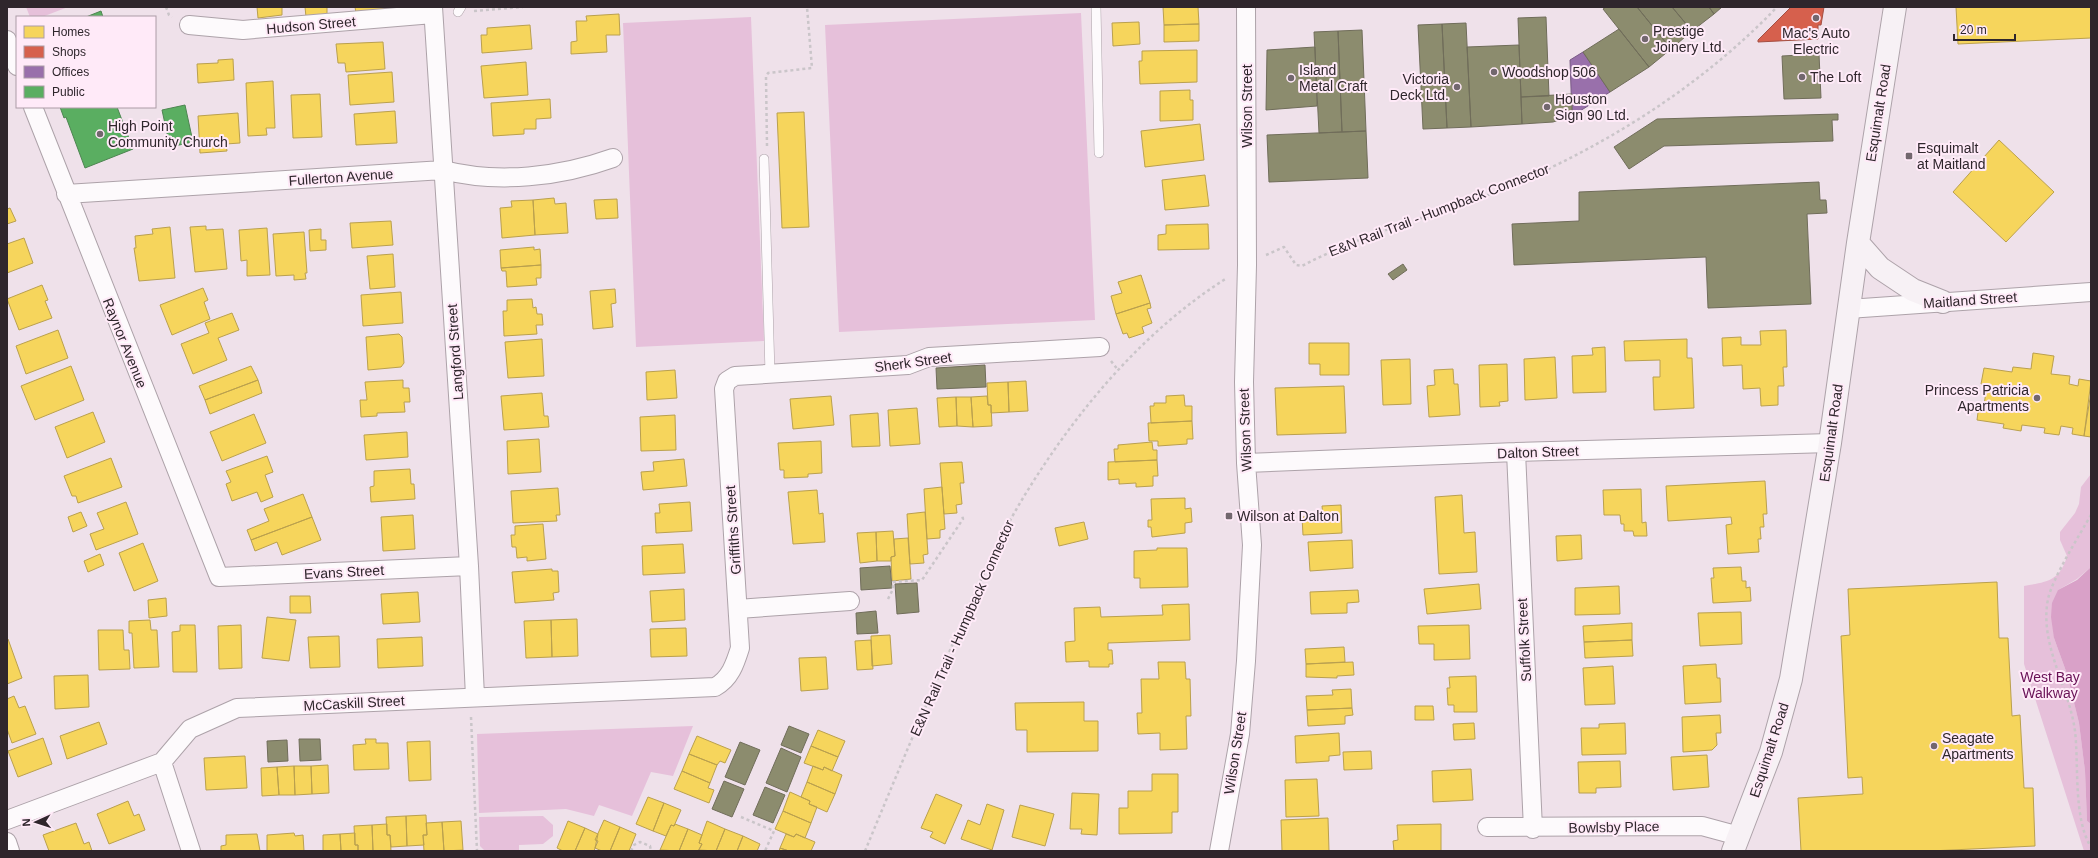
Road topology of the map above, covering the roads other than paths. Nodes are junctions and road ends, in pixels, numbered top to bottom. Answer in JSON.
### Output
{"nodes":[{"id":1,"x":1096,"y":7,"type":"edge"},
{"id":2,"x":1246,"y":7,"type":"edge"},
{"id":3,"x":1895,"y":7,"type":"edge"},
{"id":4,"x":433,"y":11,"type":"edge"},
{"id":5,"x":189,"y":24,"type":"dead end"},
{"id":6,"x":7,"y":40,"type":"edge"},
{"id":7,"x":16,"y":63,"type":"edge"},
{"id":8,"x":32,"y":108,"type":"edge"},
{"id":9,"x":1099,"y":153,"type":"dead end"},
{"id":10,"x":613,"y":158,"type":"dead end"},
{"id":11,"x":764,"y":159,"type":"road end"},
{"id":12,"x":443,"y":170,"type":"junction"},
{"id":13,"x":66,"y":194,"type":"junction"},
{"id":14,"x":1858,"y":243,"type":"junction"},
{"id":15,"x":2091,"y":292,"type":"edge"},
{"id":16,"x":1943,"y":302,"type":"junction"},
{"id":17,"x":1848,"y":309,"type":"junction"},
{"id":18,"x":1100,"y":347,"type":"dead end"},
{"id":19,"x":770,"y":374,"type":"junction"},
{"id":20,"x":727,"y":381,"type":"joint"},
{"id":21,"x":1830,"y":443,"type":"junction"},
{"id":22,"x":1516,"y":452,"type":"junction"},
{"id":23,"x":1246,"y":463,"type":"junction"},
{"id":24,"x":469,"y":566,"type":"junction"},
{"id":25,"x":219,"y":577,"type":"joint"},
{"id":26,"x":850,"y":601,"type":"dead end"},
{"id":27,"x":738,"y":609,"type":"junction"},
{"id":28,"x":727,"y":677,"type":"joint"},
{"id":29,"x":475,"y":697,"type":"junction"},
{"id":30,"x":162,"y":762,"type":"junction"},
{"id":31,"x":7,"y":820,"type":"edge"},
{"id":32,"x":1487,"y":827,"type":"dead end"},
{"id":33,"x":1533,"y":828,"type":"junction"},
{"id":34,"x":7,"y":842,"type":"edge"},
{"id":35,"x":1736,"y":844,"type":"edge"},
{"id":36,"x":10,"y":851,"type":"edge"},
{"id":37,"x":191,"y":851,"type":"edge"},
{"id":38,"x":1219,"y":851,"type":"edge"}],
"edges":[{"from":1,"to":9,"type":"lane"},
{"from":2,"to":23,"type":"street","name":"Wilson Street"},
{"from":3,"to":14,"type":"main road","name":"Esquimalt Road"},
{"from":4,"to":5,"type":"street","name":"Hudson Street"},
{"from":4,"to":12,"type":"street","name":"Langford Street"},
{"from":6,"to":7,"type":"street"},
{"from":8,"to":13,"type":"street","name":"Raynor Avenue"},
{"from":10,"to":12,"type":"street","name":"Fullerton Avenue"},
{"from":11,"to":19,"type":"lane"},
{"from":12,"to":13,"type":"street","name":"Fullerton Avenue"},
{"from":12,"to":24,"type":"street","name":"Langford Street"},
{"from":13,"to":25,"type":"street","name":"Raynor Avenue"},
{"from":14,"to":16,"type":"main road"},
{"from":14,"to":17,"type":"main road","name":"Esquimalt Road"},
{"from":15,"to":16,"type":"street","name":"Maitland Street"},
{"from":16,"to":17,"type":"street","name":"Maitland Street"},
{"from":17,"to":21,"type":"main road","name":"Esquimalt Road"},
{"from":18,"to":19,"type":"street","name":"Sherk Street"},
{"from":19,"to":20,"type":"street","name":"Sherk Street"},
{"from":20,"to":27,"type":"street","name":"Griffiths Street"},
{"from":21,"to":22,"type":"street","name":"Dalton Street"},
{"from":21,"to":35,"type":"main road","name":"Esquimalt Road"},
{"from":22,"to":23,"type":"street","name":"Dalton Street"},
{"from":22,"to":33,"type":"street","name":"Suffolk Street"},
{"from":23,"to":38,"type":"street","name":"Wilson Street"},
{"from":24,"to":25,"type":"street","name":"Evans Street"},
{"from":24,"to":29,"type":"street","name":"Langford Street"},
{"from":26,"to":27,"type":"street"},
{"from":27,"to":28,"type":"street","name":"Griffiths Street"},
{"from":28,"to":29,"type":"street","name":"McCaskill Street"},
{"from":29,"to":30,"type":"street","name":"McCaskill Street"},
{"from":30,"to":31,"type":"street","name":"McCaskill Street"},
{"from":30,"to":37,"type":"street"},
{"from":32,"to":33,"type":"street","name":"Bowlsby Place"},
{"from":33,"to":35,"type":"street","name":"Bowlsby Place"},
{"from":34,"to":36,"type":"street"}]}
